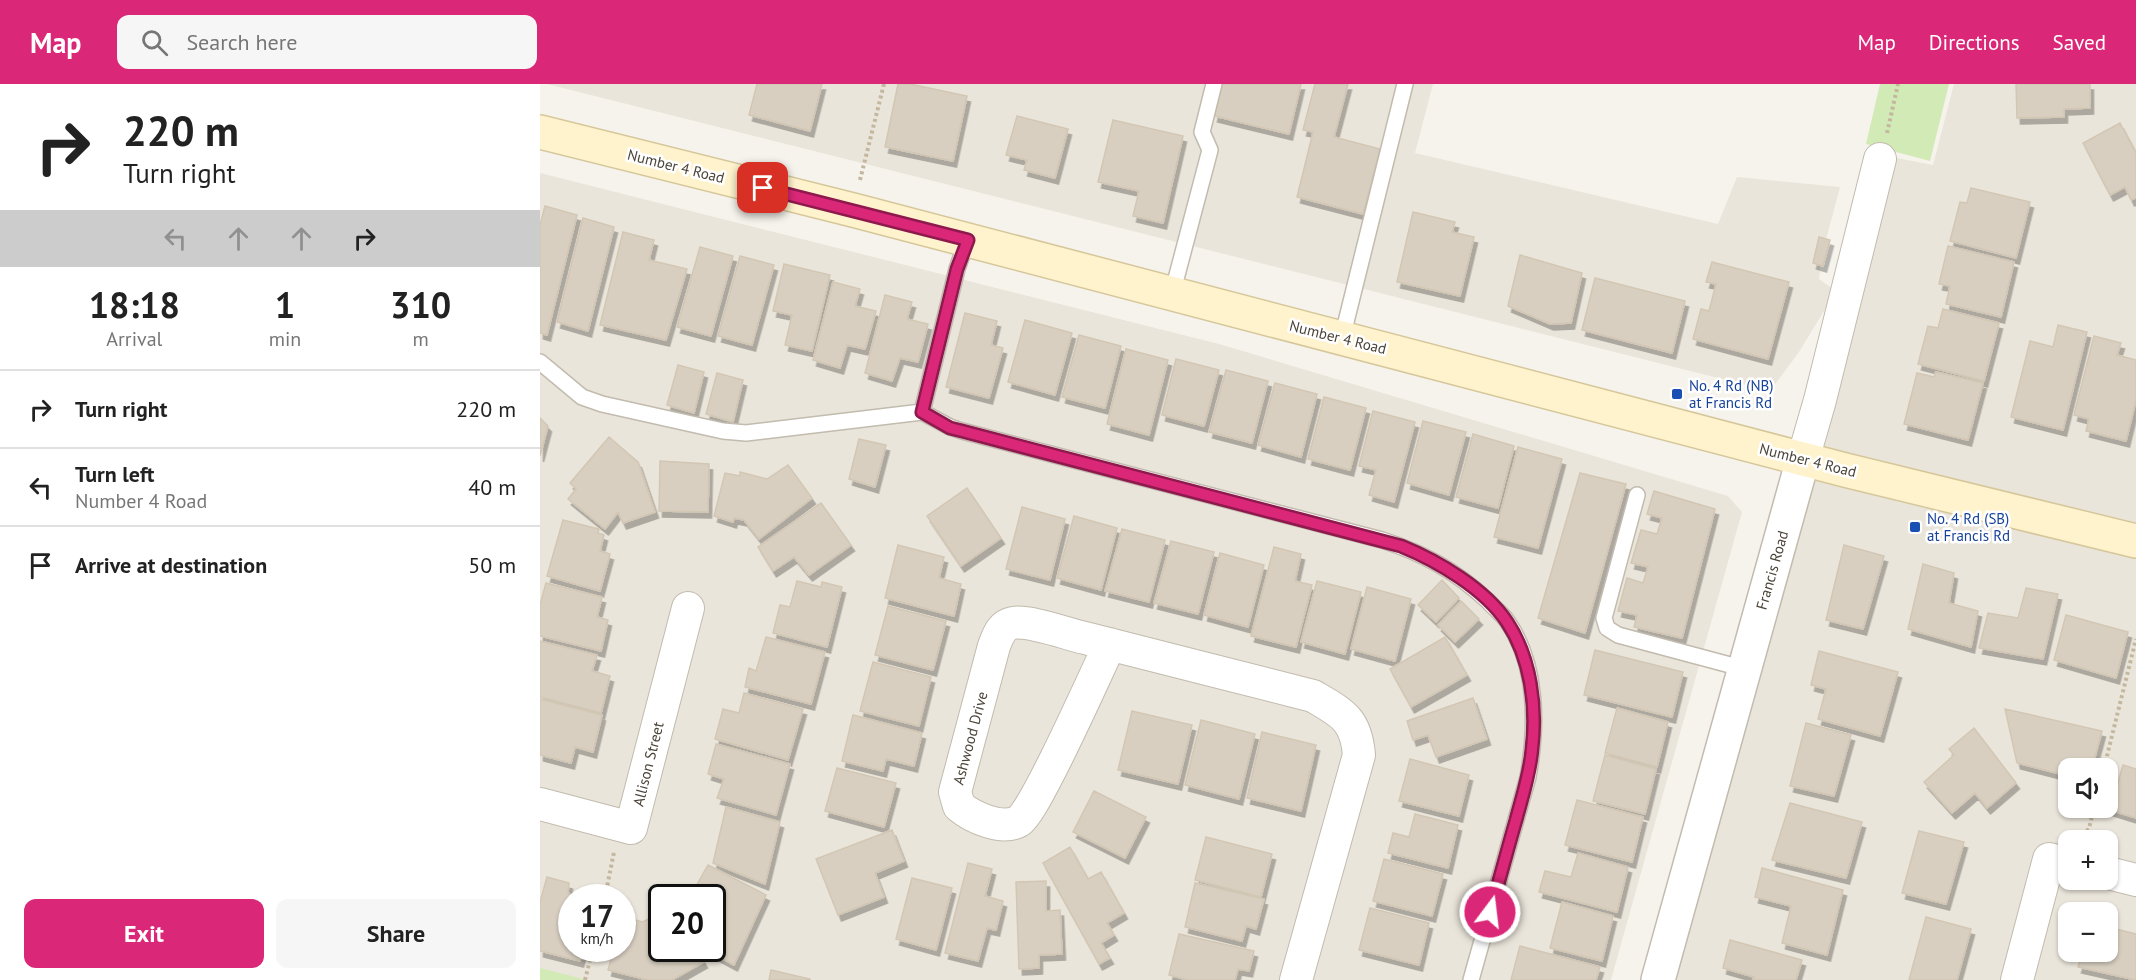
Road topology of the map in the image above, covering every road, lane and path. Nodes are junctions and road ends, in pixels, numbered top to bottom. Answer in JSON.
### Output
{"nodes":[{"id":1,"x":884,"y":84,"type":"edge"},
{"id":2,"x":1214,"y":84,"type":"edge"},
{"id":3,"x":1405,"y":84,"type":"edge"},
{"id":4,"x":1898,"y":84,"type":"edge"},
{"id":5,"x":540,"y":132,"type":"edge"},
{"id":6,"x":1880,"y":159,"type":"joint"},
{"id":7,"x":853,"y":210,"type":"junction"},
{"id":8,"x":968,"y":240,"type":"junction"},
{"id":9,"x":1172,"y":294,"type":"junction"},
{"id":10,"x":1342,"y":338,"type":"junction"},
{"id":11,"x":540,"y":362,"type":"edge"},
{"id":12,"x":922,"y":412,"type":"junction"},
{"id":13,"x":1803,"y":459,"type":"junction"},
{"id":14,"x":1637,"y":495,"type":"dead end"},
{"id":15,"x":2136,"y":541,"type":"edge"},
{"id":16,"x":688,"y":608,"type":"dead end"},
{"id":17,"x":2136,"y":639,"type":"edge"},
{"id":18,"x":1110,"y":644,"type":"junction"},
{"id":19,"x":1745,"y":669,"type":"junction"},
{"id":20,"x":2106,"y":758,"type":"edge"},
{"id":21,"x":540,"y":804,"type":"edge"},
{"id":22,"x":618,"y":825,"type":"junction"},
{"id":23,"x":2058,"y":865,"type":"edge"},
{"id":24,"x":2118,"y":876,"type":"edge"},
{"id":25,"x":2136,"y":880,"type":"edge"},
{"id":26,"x":607,"y":884,"type":"edge"},
{"id":27,"x":590,"y":962,"type":"edge"},
{"id":28,"x":585,"y":980,"type":"edge"},
{"id":29,"x":1297,"y":980,"type":"edge"},
{"id":30,"x":1471,"y":980,"type":"edge"},
{"id":31,"x":1658,"y":980,"type":"edge"},
{"id":32,"x":2017,"y":980,"type":"edge"}],
"edges":[{"from":1,"to":7,"type":"path"},
{"from":2,"to":9,"type":"lane"},
{"from":3,"to":10,"type":"lane"},
{"from":4,"to":6,"type":"path"},
{"from":5,"to":7,"type":"main road","name":"Number 4 Road"},
{"from":6,"to":13,"type":"street","name":"Francis Road"},
{"from":7,"to":8,"type":"main road","name":"Number 4 Road"},
{"from":8,"to":9,"type":"main road","name":"Number 4 Road"},
{"from":8,"to":12,"type":"lane"},
{"from":9,"to":10,"type":"main road","name":"Number 4 Road"},
{"from":10,"to":13,"type":"main road","name":"Number 4 Road"},
{"from":11,"to":12,"type":"lane"},
{"from":12,"to":30,"type":"lane"},
{"from":13,"to":15,"type":"main road","name":"Number 4 Road"},
{"from":13,"to":19,"type":"street","name":"Francis Road"},
{"from":14,"to":19,"type":"lane"},
{"from":16,"to":22,"type":"street","name":"Allison Street"},
{"from":17,"to":20,"type":"path"},
{"from":18,"to":18,"type":"street","name":"Ashwood Drive"},
{"from":18,"to":29,"type":"street","name":"Ashwood Drive"},
{"from":19,"to":31,"type":"street","name":"Francis Road"},
{"from":21,"to":22,"type":"street"},
{"from":22,"to":26,"type":"path"},
{"from":23,"to":32,"type":"street"},
{"from":24,"to":25,"type":"street"},
{"from":27,"to":28,"type":"path"}]}
